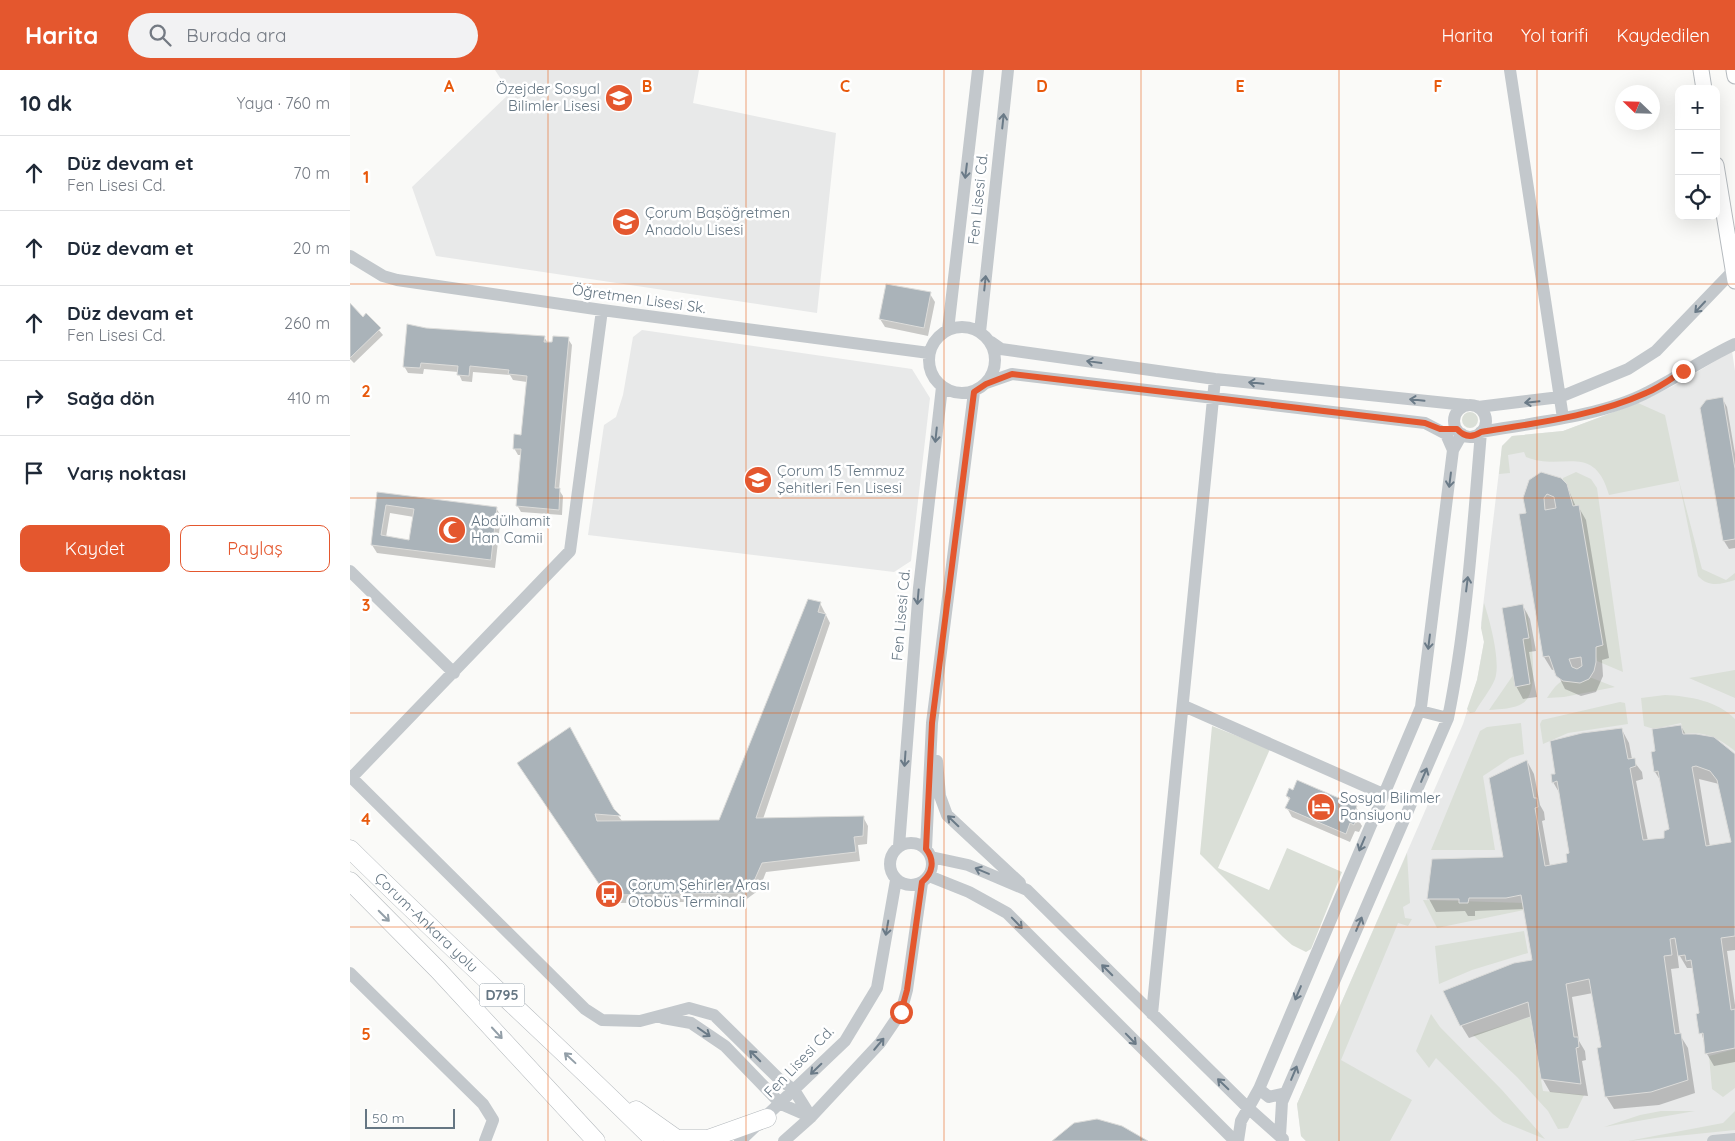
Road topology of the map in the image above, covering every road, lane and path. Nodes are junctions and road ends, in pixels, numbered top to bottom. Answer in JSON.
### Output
{"nodes":[{"id":1,"x":978,"y":70,"type":"edge"},
{"id":2,"x":1008,"y":70,"type":"edge"},
{"id":3,"x":1510,"y":70,"type":"edge"},
{"id":4,"x":1701,"y":70,"type":"edge"},
{"id":5,"x":1734,"y":70,"type":"edge"},
{"id":6,"x":1735,"y":76,"type":"edge"},
{"id":7,"x":1703,"y":85,"type":"edge"},
{"id":8,"x":1718,"y":175,"type":"edge"},
{"id":9,"x":350,"y":256,"type":"edge"},
{"id":10,"x":1734,"y":276,"type":"edge"},
{"id":11,"x":602,"y":310,"type":"junction"},
{"id":12,"x":948,"y":330,"type":"junction"},
{"id":13,"x":980,"y":332,"type":"junction"},
{"id":14,"x":991,"y":342,"type":"junction"},
{"id":15,"x":1735,"y":344,"type":"edge"},
{"id":16,"x":929,"y":353,"type":"junction"},
{"id":17,"x":1215,"y":378,"type":"junction"},
{"id":18,"x":986,"y":384,"type":"junction"},
{"id":19,"x":942,"y":387,"type":"junction"},
{"id":20,"x":974,"y":392,"type":"junction"},
{"id":21,"x":1560,"y":397,"type":"junction"},
{"id":22,"x":1214,"y":398,"type":"junction"},
{"id":23,"x":1472,"y":406,"type":"junction"},
{"id":24,"x":1563,"y":418,"type":"junction"},
{"id":25,"x":1440,"y":429,"type":"junction"},
{"id":26,"x":1459,"y":432,"type":"junction"},
{"id":27,"x":1481,"y":432,"type":"junction"},
{"id":28,"x":1453,"y":450,"type":"junction"},
{"id":29,"x":350,"y":571,"type":"edge"},
{"id":30,"x":454,"y":673,"type":"junction"},
{"id":31,"x":1184,"y":706,"type":"junction"},
{"id":32,"x":1420,"y":711,"type":"junction"},
{"id":33,"x":1448,"y":718,"type":"junction"},
{"id":34,"x":932,"y":723,"type":"junction"},
{"id":35,"x":351,"y":776,"type":"edge"},
{"id":36,"x":1383,"y":794,"type":"junction"},
{"id":37,"x":899,"y":846,"type":"junction"},
{"id":38,"x":350,"y":849,"type":"edge"},
{"id":39,"x":929,"y":853,"type":"junction"},
{"id":40,"x":926,"y":879,"type":"junction"},
{"id":41,"x":896,"y":880,"type":"junction"},
{"id":42,"x":350,"y":882,"type":"edge"},
{"id":43,"x":1027,"y":890,"type":"junction"},
{"id":44,"x":350,"y":972,"type":"edge"},
{"id":45,"x":1152,"y":1014,"type":"junction"},
{"id":46,"x":658,"y":1018,"type":"junction"},
{"id":47,"x":590,"y":1076,"type":"junction"},
{"id":48,"x":1259,"y":1089,"type":"junction"},
{"id":49,"x":794,"y":1090,"type":"junction"},
{"id":50,"x":1286,"y":1093,"type":"junction"},
{"id":51,"x":781,"y":1104,"type":"junction"},
{"id":52,"x":1247,"y":1108,"type":"junction"},
{"id":53,"x":811,"y":1117,"type":"junction"},
{"id":54,"x":767,"y":1118,"type":"junction"},
{"id":55,"x":1282,"y":1139,"type":"edge"},
{"id":56,"x":1735,"y":1139,"type":"edge"},
{"id":57,"x":485,"y":1141,"type":"edge"},
{"id":58,"x":596,"y":1141,"type":"edge"},
{"id":59,"x":655,"y":1141,"type":"edge"},
{"id":60,"x":740,"y":1141,"type":"edge"},
{"id":61,"x":784,"y":1141,"type":"edge"},
{"id":62,"x":1237,"y":1141,"type":"edge"},
{"id":63,"x":1713,"y":1141,"type":"edge"}],
"edges":[{"from":1,"to":12,"type":"street","name":"Fen Lisesi Cd.","one_way":true},
{"from":13,"to":2,"type":"street","name":"Fen Lisesi Cd.","one_way":true},
{"from":3,"to":21,"type":"street"},
{"from":4,"to":7,"type":"main road"},
{"from":5,"to":6,"type":"main road"},
{"from":8,"to":10,"type":"main road"},
{"from":9,"to":11,"type":"street","name":"Öğretmen Lisesi Sk."},
{"from":10,"to":21,"type":"street","one_way":true},
{"from":11,"to":16,"type":"street","name":"Öğretmen Lisesi Sk."},
{"from":11,"to":30,"type":"street"},
{"from":12,"to":13,"type":"street"},
{"from":12,"to":16,"type":"street"},
{"from":13,"to":14,"type":"street"},
{"from":17,"to":14,"type":"street","one_way":true},
{"from":14,"to":18,"type":"street"},
{"from":15,"to":24,"type":"street"},
{"from":16,"to":19,"type":"street"},
{"from":17,"to":22,"type":"street"},
{"from":23,"to":17,"type":"street","one_way":true},
{"from":18,"to":20,"type":"street"},
{"from":18,"to":22,"type":"street"},
{"from":19,"to":20,"type":"street"},
{"from":19,"to":37,"type":"street","name":"Fen Lisesi Cd.","one_way":true},
{"from":20,"to":34,"type":"street"},
{"from":21,"to":23,"type":"street","one_way":true},
{"from":21,"to":24,"type":"street"},
{"from":22,"to":25,"type":"street"},
{"from":22,"to":31,"type":"street"},
{"from":23,"to":26,"type":"street"},
{"from":23,"to":27,"type":"street"},
{"from":24,"to":27,"type":"street"},
{"from":25,"to":26,"type":"street"},
{"from":25,"to":28,"type":"street"},
{"from":26,"to":27,"type":"street"},
{"from":26,"to":28,"type":"street"},
{"from":33,"to":27,"type":"street","one_way":true},
{"from":28,"to":32,"type":"street","one_way":true},
{"from":29,"to":30,"type":"street"},
{"from":30,"to":35,"type":"street"},
{"from":31,"to":36,"type":"street"},
{"from":31,"to":45,"type":"street"},
{"from":32,"to":33,"type":"street"},
{"from":32,"to":36,"type":"street"},
{"from":50,"to":33,"type":"street","one_way":true},
{"from":34,"to":39,"type":"street"},
{"from":43,"to":34,"type":"street","one_way":true},
{"from":35,"to":46,"type":"street"},
{"from":36,"to":48,"type":"street","one_way":true},
{"from":37,"to":39,"type":"street"},
{"from":37,"to":41,"type":"street"},
{"from":47,"to":38,"type":"highway","name":"Çorum-Ankara yolu","number":"D795","one_way":true},
{"from":39,"to":40,"type":"street"},
{"from":43,"to":39,"type":"street","one_way":true},
{"from":40,"to":41,"type":"street"},
{"from":53,"to":40,"type":"street","one_way":true},
{"from":40,"to":62,"type":"street","one_way":true},
{"from":41,"to":49,"type":"street","name":"Fen Lisesi Cd.","one_way":true},
{"from":42,"to":58,"type":"highway","name":"Çorum-Ankara yolu","number":"D795","one_way":true},
{"from":45,"to":43,"type":"street","one_way":true},
{"from":44,"to":57,"type":"street"},
{"from":52,"to":45,"type":"street","one_way":true},
{"from":49,"to":46,"type":"street","one_way":true},
{"from":46,"to":51,"type":"street","one_way":true},
{"from":47,"to":54,"type":"highway"},
{"from":47,"to":59,"type":"highway","name":"Çorum-Ankara yolu","number":"D795"},
{"from":48,"to":50,"type":"street"},
{"from":48,"to":52,"type":"street"},
{"from":49,"to":51,"type":"street","name":"Fen Lisesi Cd."},
{"from":49,"to":53,"type":"street"},
{"from":50,"to":55,"type":"street"},
{"from":51,"to":53,"type":"street"},
{"from":51,"to":54,"type":"street","name":"Fen Lisesi Cd."},
{"from":52,"to":55,"type":"street"},
{"from":52,"to":62,"type":"street"},
{"from":53,"to":61,"type":"street"},
{"from":54,"to":60,"type":"street","name":"Fen Lisesi Cd."},
{"from":56,"to":63,"type":"street"}]}
